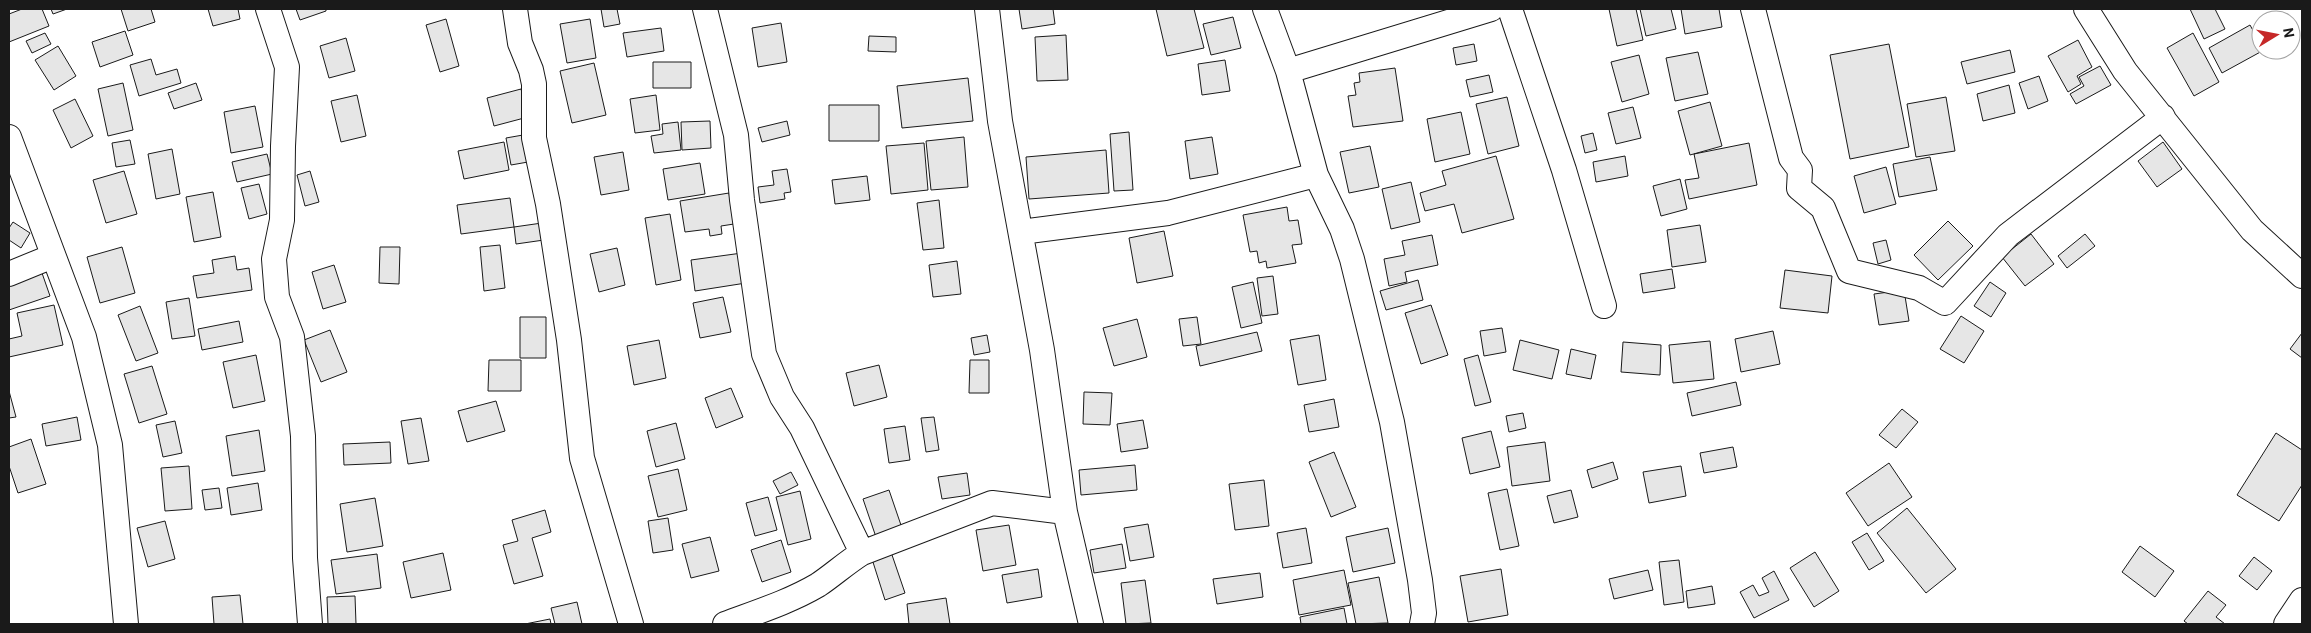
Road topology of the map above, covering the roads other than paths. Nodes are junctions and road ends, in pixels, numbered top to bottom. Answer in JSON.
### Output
{"nodes":[{"id":1,"x":268,"y":9,"type":"edge"},
{"id":2,"x":515,"y":9,"type":"edge"},
{"id":3,"x":705,"y":9,"type":"edge"},
{"id":4,"x":988,"y":9,"type":"edge"},
{"id":5,"x":1265,"y":9,"type":"edge"},
{"id":6,"x":1491,"y":9,"type":"edge"},
{"id":7,"x":1510,"y":9,"type":"edge"},
{"id":8,"x":1753,"y":9,"type":"edge"},
{"id":9,"x":2086,"y":9,"type":"edge"},
{"id":10,"x":1288,"y":71,"type":"junction"},
{"id":11,"x":2163,"y":118,"type":"junction"},
{"id":12,"x":9,"y":137,"type":"edge"},
{"id":13,"x":1316,"y":175,"type":"junction"},
{"id":14,"x":1021,"y":232,"type":"junction"},
{"id":15,"x":53,"y":256,"type":"junction"},
{"id":16,"x":9,"y":274,"type":"edge"},
{"id":17,"x":2302,"y":276,"type":"edge"},
{"id":18,"x":1604,"y":306,"type":"dead end"},
{"id":19,"x":1065,"y":512,"type":"junction"},
{"id":20,"x":862,"y":553,"type":"junction"},
{"id":21,"x":2302,"y":600,"type":"edge"},
{"id":22,"x":126,"y":624,"type":"edge"},
{"id":23,"x":310,"y":624,"type":"edge"},
{"id":24,"x":632,"y":624,"type":"edge"},
{"id":25,"x":726,"y":624,"type":"edge"},
{"id":26,"x":1091,"y":624,"type":"edge"},
{"id":27,"x":1422,"y":624,"type":"edge"},
{"id":28,"x":2286,"y":624,"type":"edge"}],
"edges":[{"from":1,"to":23,"type":"street"},
{"from":2,"to":24,"type":"street"},
{"from":3,"to":20,"type":"street"},
{"from":4,"to":14,"type":"street"},
{"from":5,"to":10,"type":"street"},
{"from":6,"to":10,"type":"street"},
{"from":7,"to":18,"type":"street"},
{"from":8,"to":11,"type":"street"},
{"from":9,"to":11,"type":"street"},
{"from":10,"to":13,"type":"street"},
{"from":11,"to":17,"type":"street"},
{"from":12,"to":15,"type":"street"},
{"from":13,"to":14,"type":"street"},
{"from":13,"to":27,"type":"street"},
{"from":14,"to":19,"type":"street"},
{"from":15,"to":16,"type":"street"},
{"from":15,"to":22,"type":"street"},
{"from":19,"to":20,"type":"street"},
{"from":19,"to":26,"type":"street"},
{"from":20,"to":25,"type":"street"},
{"from":21,"to":28,"type":"street"}]}
